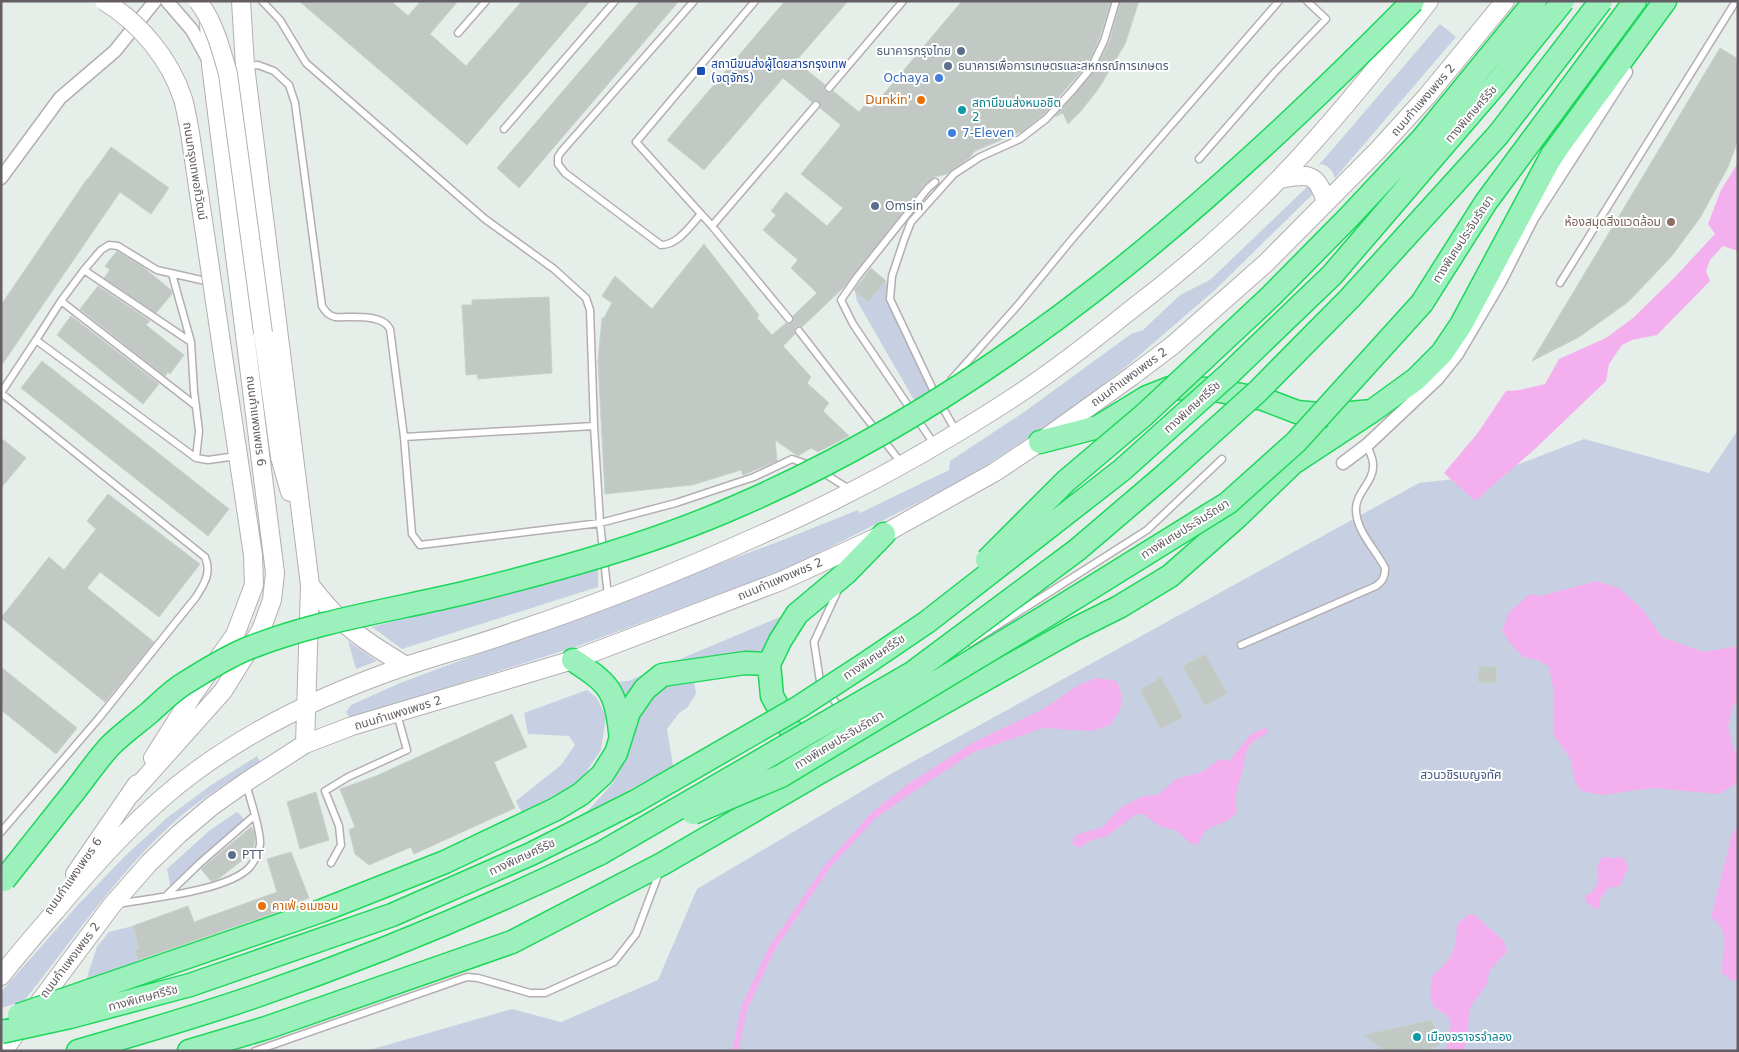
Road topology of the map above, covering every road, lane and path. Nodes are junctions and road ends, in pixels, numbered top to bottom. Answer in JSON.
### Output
{"nodes":[{"id":1,"x":104,"y":1,"type":"edge"},
{"id":2,"x":155,"y":1,"type":"edge"},
{"id":3,"x":167,"y":1,"type":"edge"},
{"id":4,"x":198,"y":1,"type":"edge"},
{"id":5,"x":208,"y":1,"type":"edge"},
{"id":6,"x":242,"y":1,"type":"edge"},
{"id":7,"x":262,"y":1,"type":"edge"},
{"id":8,"x":486,"y":1,"type":"edge"},
{"id":9,"x":615,"y":1,"type":"edge"},
{"id":10,"x":694,"y":1,"type":"edge"},
{"id":11,"x":756,"y":1,"type":"edge"},
{"id":12,"x":903,"y":1,"type":"edge"},
{"id":13,"x":1116,"y":1,"type":"edge"},
{"id":14,"x":1279,"y":1,"type":"edge"},
{"id":15,"x":1306,"y":1,"type":"edge"},
{"id":16,"x":1413,"y":1,"type":"edge"},
{"id":17,"x":1429,"y":1,"type":"edge"},
{"id":18,"x":1505,"y":1,"type":"edge"},
{"id":19,"x":1534,"y":1,"type":"edge"},
{"id":20,"x":1564,"y":1,"type":"edge"},
{"id":21,"x":1601,"y":1,"type":"edge"},
{"id":22,"x":1636,"y":1,"type":"edge"},
{"id":23,"x":1665,"y":1,"type":"edge"},
{"id":24,"x":1672,"y":1,"type":"edge"},
{"id":25,"x":1736,"y":1,"type":"edge"},
{"id":26,"x":458,"y":33,"type":"dead end"},
{"id":27,"x":211,"y":65,"type":"junction"},
{"id":28,"x":245,"y":66,"type":"junction"},
{"id":29,"x":829,"y":88,"type":"dead end"},
{"id":30,"x":816,"y":104,"type":"dead end"},
{"id":31,"x":504,"y":129,"type":"dead end"},
{"id":32,"x":1199,"y":158,"type":"dead end"},
{"id":33,"x":1,"y":178,"type":"edge"},
{"id":34,"x":1279,"y":179,"type":"junction"},
{"id":35,"x":935,"y":182,"type":"dead end"},
{"id":36,"x":1326,"y":202,"type":"junction"},
{"id":37,"x":701,"y":214,"type":"junction"},
{"id":38,"x":712,"y":226,"type":"junction"},
{"id":39,"x":84,"y":270,"type":"junction"},
{"id":40,"x":172,"y":274,"type":"junction"},
{"id":41,"x":212,"y":282,"type":"junction"},
{"id":42,"x":1560,"y":283,"type":"dead end"},
{"id":43,"x":61,"y":301,"type":"junction"},
{"id":44,"x":789,"y":319,"type":"dead end"},
{"id":45,"x":799,"y":331,"type":"dead end"},
{"id":46,"x":36,"y":340,"type":"junction"},
{"id":47,"x":190,"y":342,"type":"junction"},
{"id":48,"x":226,"y":369,"type":"joint"},
{"id":49,"x":949,"y":382,"type":"dead end"},
{"id":50,"x":942,"y":389,"type":"dead end"},
{"id":51,"x":1,"y":393,"type":"edge"},
{"id":52,"x":936,"y":396,"type":"junction"},
{"id":53,"x":196,"y":406,"type":"junction"},
{"id":54,"x":1372,"y":411,"type":"junction"},
{"id":55,"x":594,"y":426,"type":"junction"},
{"id":56,"x":957,"y":433,"type":"junction"},
{"id":57,"x":404,"y":437,"type":"junction"},
{"id":58,"x":1040,"y":442,"type":"junction"},
{"id":59,"x":1367,"y":445,"type":"junction"},
{"id":60,"x":936,"y":446,"type":"junction"},
{"id":61,"x":238,"y":456,"type":"junction"},
{"id":62,"x":196,"y":458,"type":"junction"},
{"id":63,"x":1222,"y":459,"type":"dead end"},
{"id":64,"x":1343,"y":463,"type":"dead end"},
{"id":65,"x":903,"y":465,"type":"junction"},
{"id":66,"x":853,"y":491,"type":"junction"},
{"id":67,"x":600,"y":524,"type":"junction"},
{"id":68,"x":303,"y":526,"type":"junction"},
{"id":69,"x":884,"y":534,"type":"junction"},
{"id":70,"x":846,"y":573,"type":"junction"},
{"id":71,"x":310,"y":585,"type":"junction"},
{"id":72,"x":609,"y":599,"type":"junction"},
{"id":73,"x":926,"y":622,"type":"junction"},
{"id":74,"x":1241,"y":645,"type":"dead end"},
{"id":75,"x":961,"y":648,"type":"dead end"},
{"id":76,"x":944,"y":658,"type":"dead end"},
{"id":77,"x":573,"y":660,"type":"junction"},
{"id":78,"x":769,"y":664,"type":"junction"},
{"id":79,"x":406,"y":666,"type":"junction"},
{"id":80,"x":305,"y":705,"type":"junction"},
{"id":81,"x":396,"y":713,"type":"junction"},
{"id":82,"x":845,"y":715,"type":"junction"},
{"id":83,"x":620,"y":736,"type":"junction"},
{"id":84,"x":305,"y":744,"type":"junction"},
{"id":85,"x":858,"y":744,"type":"junction"},
{"id":86,"x":822,"y":772,"type":"junction"},
{"id":87,"x":246,"y":782,"type":"junction"},
{"id":88,"x":131,"y":794,"type":"junction"},
{"id":89,"x":254,"y":816,"type":"junction"},
{"id":90,"x":1,"y":832,"type":"edge"},
{"id":91,"x":601,"y":853,"type":"junction"},
{"id":92,"x":331,"y":863,"type":"dead end"},
{"id":93,"x":662,"y":864,"type":"junction"},
{"id":94,"x":3,"y":882,"type":"edge"},
{"id":95,"x":168,"y":895,"type":"junction"},
{"id":96,"x":112,"y":905,"type":"junction"},
{"id":97,"x":15,"y":958,"type":"junction"},
{"id":98,"x":1,"y":976,"type":"edge"},
{"id":99,"x":1,"y":1021,"type":"edge"},
{"id":100,"x":1,"y":1032,"type":"edge"},
{"id":101,"x":3,"y":1051,"type":"edge"},
{"id":102,"x":78,"y":1051,"type":"edge"},
{"id":103,"x":189,"y":1051,"type":"edge"},
{"id":104,"x":255,"y":1051,"type":"edge"}],
"edges":[{"from":1,"to":41,"type":"main road","name":"ถนนกรุงเทพอภิวัฒน์","bridge":true},
{"from":2,"to":33,"type":"street"},
{"from":3,"to":27,"type":"street"},
{"from":4,"to":68,"type":"main road","bridge":true},
{"from":5,"to":27,"type":"main road","name":"ถนนกำแพงเพชร 6"},
{"from":6,"to":28,"type":"main road"},
{"from":7,"to":55,"type":"lane"},
{"from":8,"to":26,"type":"lane"},
{"from":9,"to":31,"type":"lane"},
{"from":10,"to":37,"type":"lane"},
{"from":11,"to":37,"type":"lane"},
{"from":12,"to":29,"type":"lane"},
{"from":13,"to":52,"type":"lane"},
{"from":14,"to":49,"type":"lane"},
{"from":15,"to":32,"type":"lane"},
{"from":16,"to":94,"type":"highway","bridge":true},
{"from":17,"to":34,"type":"main road"},
{"from":18,"to":36,"type":"main road","name":"ถนนกำแพงเพชร 2"},
{"from":19,"to":73,"type":"highway","bridge":true},
{"from":20,"to":73,"type":"highway","name":"ทางพิเศษศรีรัช","bridge":true},
{"from":21,"to":91,"type":"highway","bridge":true},
{"from":22,"to":91,"type":"highway","name":"ทางพิเศษประจิมรัถยา","bridge":true},
{"from":23,"to":54,"type":"highway"},
{"from":24,"to":59,"type":"street"},
{"from":25,"to":42,"type":"lane"},
{"from":27,"to":88,"type":"main road","name":"ถนนกำแพงเพชร 6"},
{"from":28,"to":57,"type":"lane"},
{"from":28,"to":68,"type":"main road"},
{"from":30,"to":38,"type":"lane"},
{"from":34,"to":36,"type":"main road"},
{"from":34,"to":56,"type":"main road"},
{"from":35,"to":60,"type":"lane"},
{"from":36,"to":58,"type":"main road","name":"ถนนกำแพงเพชร 2"},
{"from":37,"to":38,"type":"lane"},
{"from":38,"to":44,"type":"lane"},
{"from":39,"to":40,"type":"lane"},
{"from":39,"to":43,"type":"lane"},
{"from":39,"to":47,"type":"lane"},
{"from":40,"to":41,"type":"lane"},
{"from":40,"to":47,"type":"lane"},
{"from":41,"to":48,"type":"main road","name":"ถนนกรุงเทพอภิวัฒน์","bridge":true},
{"from":43,"to":46,"type":"lane"},
{"from":43,"to":53,"type":"lane"},
{"from":45,"to":65,"type":"lane"},
{"from":46,"to":51,"type":"lane"},
{"from":46,"to":62,"type":"lane"},
{"from":47,"to":53,"type":"lane"},
{"from":48,"to":61,"type":"main road","name":"ถนนกำแพงเพชร 6"},
{"from":50,"to":52,"type":"lane"},
{"from":51,"to":90,"type":"lane"},
{"from":52,"to":56,"type":"lane"},
{"from":53,"to":62,"type":"lane"},
{"from":54,"to":58,"type":"highway"},
{"from":54,"to":85,"type":"highway"},
{"from":55,"to":57,"type":"lane"},
{"from":55,"to":67,"type":"lane"},
{"from":56,"to":60,"type":"main road"},
{"from":57,"to":67,"type":"lane"},
{"from":58,"to":69,"type":"main road","name":"ถนนกำแพงเพชร 2"},
{"from":59,"to":64,"type":"street"},
{"from":59,"to":74,"type":"lane"},
{"from":60,"to":65,"type":"main road"},
{"from":61,"to":62,"type":"lane"},
{"from":61,"to":88,"type":"main road","name":"ถนนกำแพงเพชร 6"},
{"from":63,"to":75,"type":"lane"},
{"from":65,"to":66,"type":"main road"},
{"from":66,"to":67,"type":"lane"},
{"from":66,"to":72,"type":"main road"},
{"from":67,"to":72,"type":"lane"},
{"from":68,"to":71,"type":"main road"},
{"from":69,"to":70,"type":"highway"},
{"from":69,"to":77,"type":"main road","name":"ถนนกำแพงเพชร 2"},
{"from":70,"to":78,"type":"highway"},
{"from":70,"to":82,"type":"lane"},
{"from":71,"to":79,"type":"main road"},
{"from":71,"to":80,"type":"main road"},
{"from":72,"to":79,"type":"main road"},
{"from":73,"to":100,"type":"highway","name":"ทางพิเศษศรีรัช","bridge":true},
{"from":76,"to":82,"type":"lane"},
{"from":77,"to":81,"type":"main road","name":"ถนนกำแพงเพชร 2"},
{"from":77,"to":83,"type":"highway"},
{"from":78,"to":83,"type":"highway"},
{"from":78,"to":86,"type":"highway"},
{"from":79,"to":80,"type":"main road"},
{"from":80,"to":84,"type":"main road"},
{"from":80,"to":97,"type":"main road"},
{"from":81,"to":84,"type":"main road","name":"ถนนกำแพงเพชร 2"},
{"from":81,"to":92,"type":"lane"},
{"from":82,"to":85,"type":"lane"},
{"from":83,"to":99,"type":"highway","bridge":true},
{"from":84,"to":87,"type":"main road","name":"ถนนกำแพงเพชร 2"},
{"from":85,"to":86,"type":"highway"},
{"from":86,"to":93,"type":"highway"},
{"from":87,"to":89,"type":"lane"},
{"from":87,"to":96,"type":"main road","name":"ถนนกำแพงเพชร 2"},
{"from":88,"to":97,"type":"main road","name":"ถนนกำแพงเพชร 6"},
{"from":89,"to":95,"type":"lane"},
{"from":89,"to":95,"type":"lane"},
{"from":91,"to":102,"type":"highway"},
{"from":93,"to":103,"type":"highway"},
{"from":93,"to":104,"type":"lane"},
{"from":95,"to":96,"type":"lane"},
{"from":96,"to":101,"type":"main road","name":"ถนนกำแพงเพชร 2"},
{"from":97,"to":98,"type":"main road"}]}
